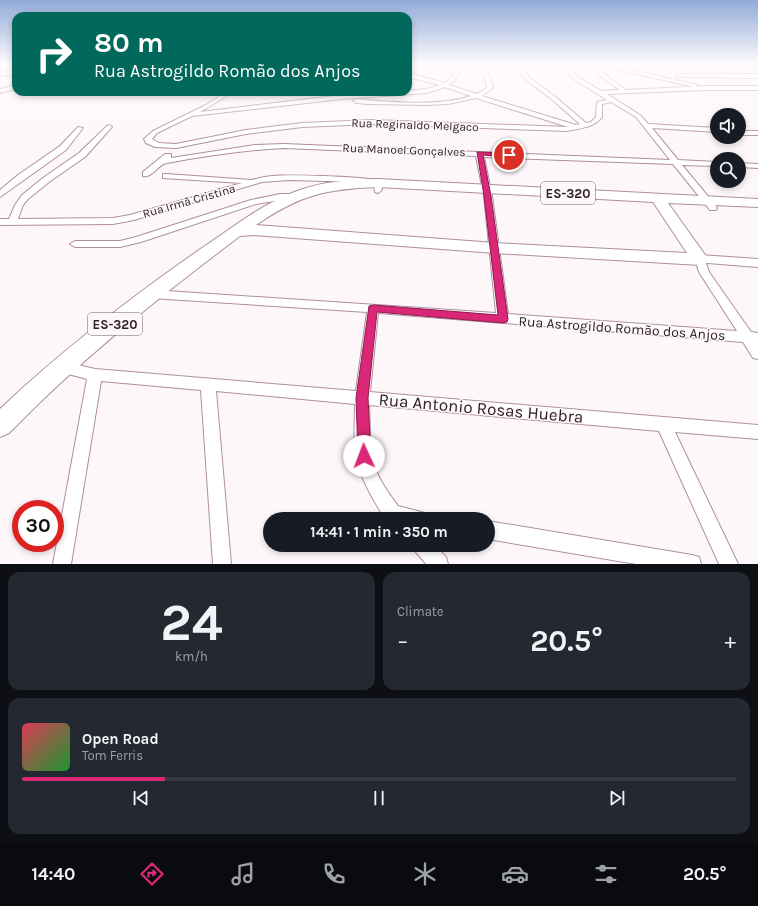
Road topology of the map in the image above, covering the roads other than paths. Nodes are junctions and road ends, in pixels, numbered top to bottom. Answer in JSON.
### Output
{"nodes":[{"id":1,"x":425,"y":91,"type":"edge"},
{"id":2,"x":462,"y":91,"type":"edge"},
{"id":3,"x":487,"y":91,"type":"edge"},
{"id":4,"x":545,"y":91,"type":"edge"},
{"id":5,"x":598,"y":91,"type":"edge"},
{"id":6,"x":620,"y":91,"type":"edge"},
{"id":7,"x":412,"y":92,"type":"edge"},
{"id":8,"x":601,"y":93,"type":"junction"},
{"id":9,"x":224,"y":96,"type":"edge"},
{"id":10,"x":361,"y":96,"type":"edge"},
{"id":11,"x":478,"y":97,"type":"junction"},
{"id":12,"x":614,"y":100,"type":"junction"},
{"id":13,"x":307,"y":102,"type":"junction"},
{"id":14,"x":188,"y":116,"type":"junction"},
{"id":15,"x":586,"y":126,"type":"junction"},
{"id":16,"x":646,"y":126,"type":"junction"},
{"id":17,"x":108,"y":127,"type":"dead end"},
{"id":18,"x":80,"y":128,"type":"dead end"},
{"id":19,"x":578,"y":128,"type":"junction"},
{"id":20,"x":710,"y":130,"type":"edge"},
{"id":21,"x":746,"y":133,"type":"edge"},
{"id":22,"x":758,"y":133,"type":"edge"},
{"id":23,"x":176,"y":146,"type":"junction"},
{"id":24,"x":479,"y":153,"type":"junction"},
{"id":25,"x":164,"y":161,"type":"junction"},
{"id":26,"x":674,"y":162,"type":"junction"},
{"id":27,"x":710,"y":164,"type":"edge"},
{"id":28,"x":746,"y":165,"type":"edge"},
{"id":29,"x":758,"y":166,"type":"edge"},
{"id":30,"x":146,"y":174,"type":"dead end"},
{"id":31,"x":166,"y":176,"type":"dead end"},
{"id":32,"x":257,"y":182,"type":"junction"},
{"id":33,"x":378,"y":187,"type":"junction"},
{"id":34,"x":487,"y":193,"type":"junction"},
{"id":35,"x":0,"y":194,"type":"edge"},
{"id":36,"x":294,"y":197,"type":"junction"},
{"id":37,"x":655,"y":201,"type":"junction"},
{"id":38,"x":758,"y":203,"type":"edge"},
{"id":39,"x":710,"y":204,"type":"junction"},
{"id":40,"x":758,"y":210,"type":"edge"},
{"id":41,"x":0,"y":222,"type":"edge"},
{"id":42,"x":12,"y":223,"type":"junction"},
{"id":43,"x":238,"y":231,"type":"junction"},
{"id":44,"x":274,"y":233,"type":"junction"},
{"id":45,"x":75,"y":244,"type":"dead end"},
{"id":46,"x":494,"y":248,"type":"junction"},
{"id":47,"x":209,"y":251,"type":"junction"},
{"id":48,"x":697,"y":263,"type":"junction"},
{"id":49,"x":758,"y":263,"type":"edge"},
{"id":50,"x":151,"y":294,"type":"junction"},
{"id":51,"x":373,"y":308,"type":"junction"},
{"id":52,"x":503,"y":319,"type":"junction"},
{"id":53,"x":753,"y":338,"type":"edge"},
{"id":54,"x":758,"y":354,"type":"edge"},
{"id":55,"x":62,"y":367,"type":"junction"},
{"id":56,"x":95,"y":375,"type":"junction"},
{"id":57,"x":208,"y":385,"type":"junction"},
{"id":58,"x":362,"y":398,"type":"junction"},
{"id":59,"x":0,"y":425,"type":"edge"},
{"id":60,"x":664,"y":425,"type":"junction"},
{"id":61,"x":758,"y":432,"type":"edge"},
{"id":62,"x":391,"y":512,"type":"edge"},
{"id":63,"x":495,"y":531,"type":"edge"},
{"id":64,"x":428,"y":552,"type":"edge"},
{"id":65,"x":62,"y":564,"type":"edge"},
{"id":66,"x":222,"y":564,"type":"edge"},
{"id":67,"x":439,"y":564,"type":"edge"},
{"id":68,"x":692,"y":564,"type":"edge"},
{"id":69,"x":729,"y":564,"type":"edge"}],
"edges":[{"from":1,"to":7,"type":"street"},
{"from":2,"to":11,"type":"street"},
{"from":3,"to":11,"type":"street"},
{"from":4,"to":15,"type":"street"},
{"from":5,"to":8,"type":"street"},
{"from":6,"to":8,"type":"street"},
{"from":8,"to":12,"type":"street"},
{"from":9,"to":14,"type":"street"},
{"from":10,"to":13,"type":"street"},
{"from":11,"to":13,"type":"street"},
{"from":11,"to":19,"type":"street"},
{"from":12,"to":15,"type":"street"},
{"from":12,"to":16,"type":"street"},
{"from":13,"to":14,"type":"street"},
{"from":14,"to":23,"type":"street","name":"Rua Reginaldo Melgaco"},
{"from":15,"to":19,"type":"street","name":"Rua Reginaldo Melgaco"},
{"from":16,"to":20,"type":"street"},
{"from":16,"to":26,"type":"street"},
{"from":17,"to":42,"type":"street"},
{"from":18,"to":35,"type":"street"},
{"from":19,"to":23,"type":"street","name":"Rua Reginaldo Melgaco"},
{"from":21,"to":22,"type":"street"},
{"from":23,"to":25,"type":"street"},
{"from":24,"to":25,"type":"street","name":"Rua Manoel Gonçalves"},
{"from":24,"to":26,"type":"street","name":"Rua Manoel Gonçalves"},
{"from":24,"to":34,"type":"street"},
{"from":25,"to":30,"type":"street"},
{"from":26,"to":27,"type":"street","name":"Rua Manoel Gonçalves"},
{"from":26,"to":39,"type":"street"},
{"from":28,"to":29,"type":"street"},
{"from":31,"to":32,"type":"street"},
{"from":32,"to":33,"type":"street","name":"Rua Irmã Cristina"},
{"from":32,"to":42,"type":"street","name":"Rua Irmã Cristina"},
{"from":33,"to":34,"type":"main road"},
{"from":33,"to":36,"type":"main road","number":"ES-320"},
{"from":34,"to":37,"type":"main road"},
{"from":34,"to":46,"type":"street"},
{"from":36,"to":43,"type":"main road","number":"ES-320"},
{"from":36,"to":45,"type":"street"},
{"from":37,"to":39,"type":"main road"},
{"from":37,"to":48,"type":"main road"},
{"from":38,"to":39,"type":"main road"},
{"from":39,"to":40,"type":"main road"},
{"from":41,"to":42,"type":"street","name":"Rua Irmã Cristina"},
{"from":43,"to":44,"type":"main road","number":"ES-320"},
{"from":43,"to":47,"type":"main road","number":"ES-320"},
{"from":44,"to":46,"type":"main road","number":"ES-320"},
{"from":44,"to":47,"type":"main road"},
{"from":46,"to":48,"type":"main road","number":"ES-320"},
{"from":46,"to":52,"type":"street"},
{"from":47,"to":50,"type":"main road","number":"ES-320"},
{"from":48,"to":49,"type":"street"},
{"from":48,"to":53,"type":"street"},
{"from":50,"to":51,"type":"street","name":"Rua Astrogildo Romão dos Anjos"},
{"from":50,"to":55,"type":"main road","number":"ES-320"},
{"from":51,"to":52,"type":"street","name":"Rua Astrogildo Romão dos Anjos"},
{"from":51,"to":58,"type":"street"},
{"from":52,"to":53,"type":"street","name":"Rua Astrogildo Romão dos Anjos"},
{"from":53,"to":54,"type":"street"},
{"from":55,"to":56,"type":"street","name":"Rua Antonio Rosas Huebra"},
{"from":55,"to":59,"type":"main road","number":"ES-320"},
{"from":56,"to":57,"type":"street","name":"Rua Antonio Rosas Huebra"},
{"from":56,"to":65,"type":"street"},
{"from":57,"to":58,"type":"street","name":"Rua Antonio Rosas Huebra"},
{"from":57,"to":66,"type":"street"},
{"from":58,"to":60,"type":"street","name":"Rua Antonio Rosas Huebra"},
{"from":58,"to":62,"type":"street"},
{"from":60,"to":61,"type":"street","name":"Rua Antonio Rosas Huebra"},
{"from":60,"to":69,"type":"street"},
{"from":63,"to":68,"type":"street"},
{"from":64,"to":67,"type":"street"}]}
